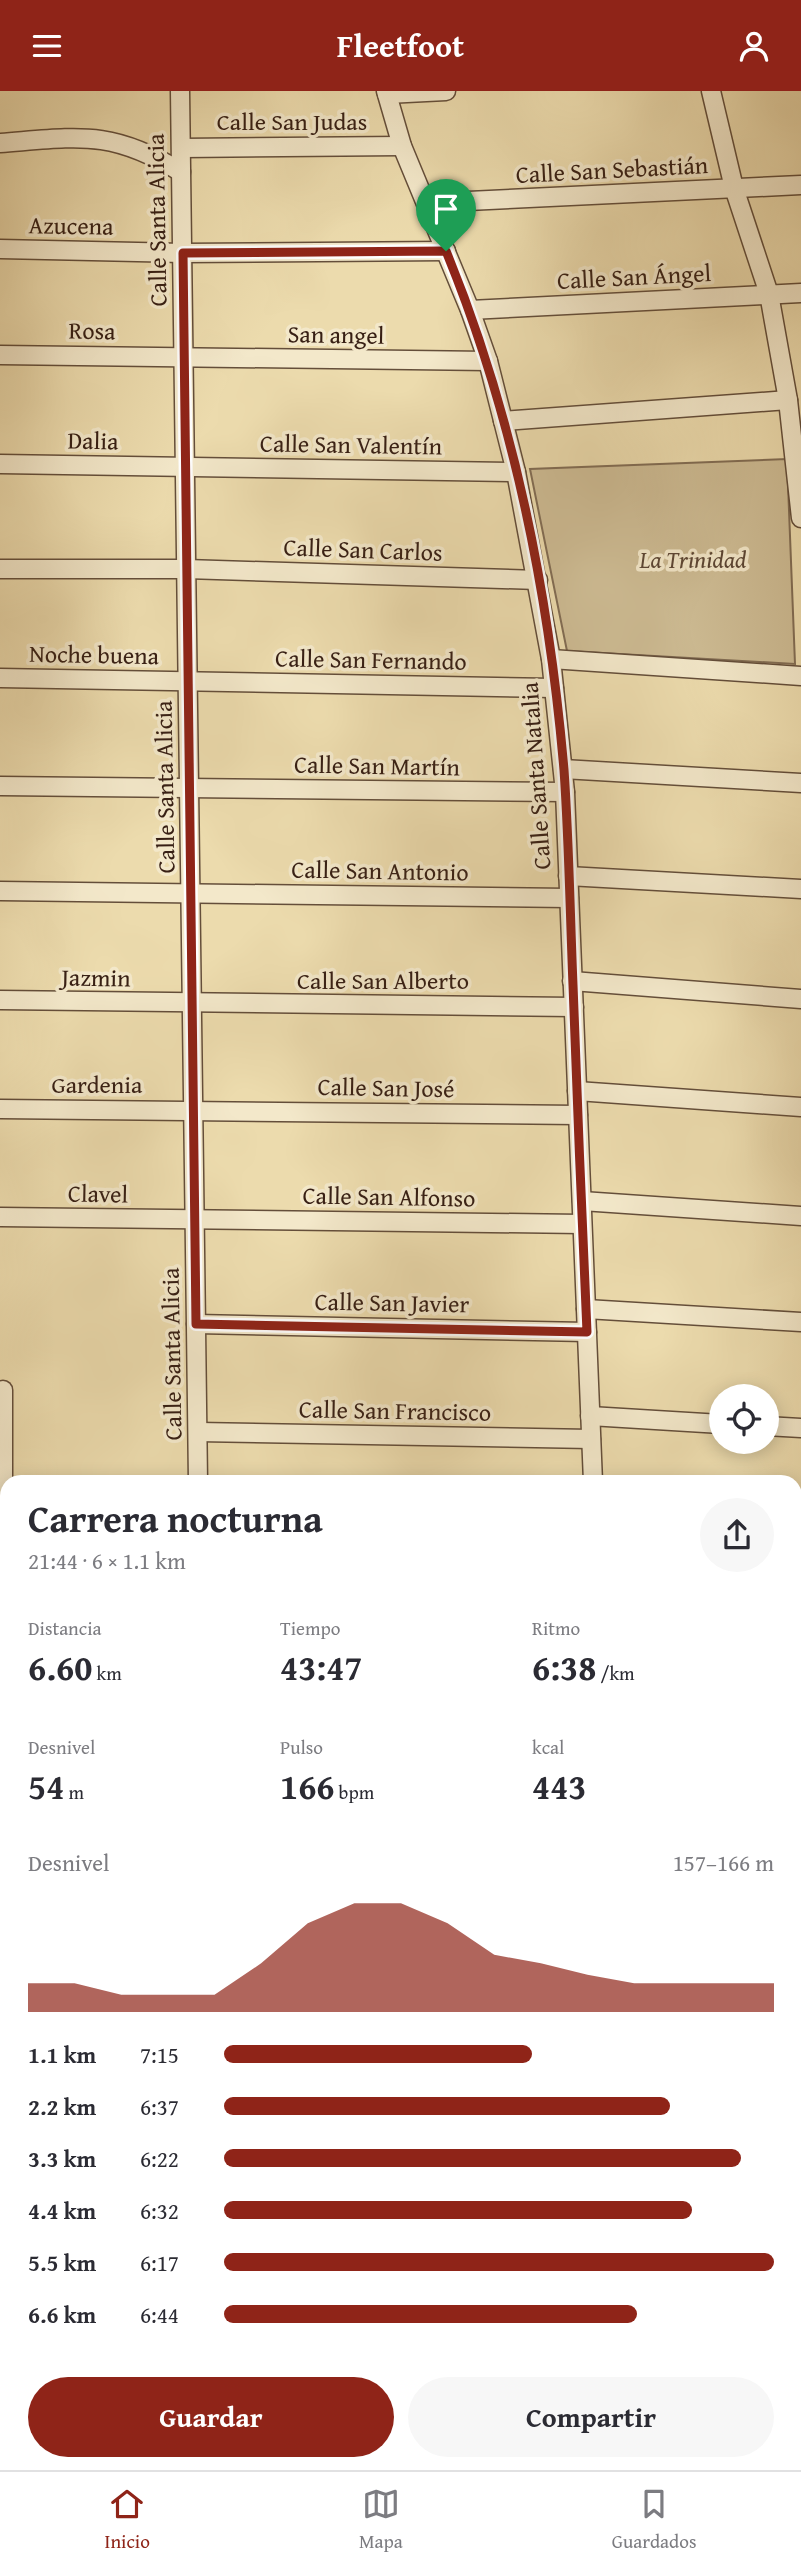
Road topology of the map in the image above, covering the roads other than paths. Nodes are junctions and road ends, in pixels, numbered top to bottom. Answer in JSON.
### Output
{"nodes":[{"id":1,"x":180,"y":91,"type":"edge"},
{"id":2,"x":446,"y":91,"type":"edge"},
{"id":3,"x":711,"y":91,"type":"edge"},
{"id":4,"x":386,"y":92,"type":"edge"},
{"id":5,"x":0,"y":143,"type":"edge"},
{"id":6,"x":402,"y":146,"type":"junction"},
{"id":7,"x":182,"y":148,"type":"junction"},
{"id":8,"x":181,"y":172,"type":"junction"},
{"id":9,"x":801,"y":185,"type":"edge"},
{"id":10,"x":734,"y":188,"type":"junction"},
{"id":11,"x":426,"y":203,"type":"junction"},
{"id":12,"x":0,"y":249,"type":"edge"},
{"id":13,"x":446,"y":251,"type":"junction"},
{"id":14,"x":183,"y":253,"type":"junction"},
{"id":15,"x":801,"y":293,"type":"edge"},
{"id":16,"x":769,"y":294,"type":"junction"},
{"id":17,"x":470,"y":310,"type":"junction"},
{"id":18,"x":0,"y":355,"type":"edge"},
{"id":19,"x":183,"y":357,"type":"junction"},
{"id":20,"x":488,"y":361,"type":"junction"},
{"id":21,"x":788,"y":400,"type":"junction"},
{"id":22,"x":503,"y":421,"type":"junction"},
{"id":23,"x":0,"y":464,"type":"edge"},
{"id":24,"x":185,"y":467,"type":"junction"},
{"id":25,"x":516,"y":473,"type":"junction"},
{"id":26,"x":801,"y":518,"type":"edge"},
{"id":27,"x":0,"y":569,"type":"edge"},
{"id":28,"x":186,"y":569,"type":"junction"},
{"id":29,"x":538,"y":580,"type":"junction"},
{"id":30,"x":551,"y":659,"type":"junction"},
{"id":31,"x":801,"y":676,"type":"edge"},
{"id":32,"x":0,"y":678,"type":"edge"},
{"id":33,"x":188,"y":681,"type":"junction"},
{"id":34,"x":554,"y":688,"type":"junction"},
{"id":35,"x":564,"y":769,"type":"junction"},
{"id":36,"x":801,"y":782,"type":"edge"},
{"id":37,"x":0,"y":786,"type":"edge"},
{"id":38,"x":189,"y":788,"type":"junction"},
{"id":39,"x":565,"y":792,"type":"junction"},
{"id":40,"x":568,"y":876,"type":"junction"},
{"id":41,"x":801,"y":889,"type":"edge"},
{"id":42,"x":0,"y":891,"type":"edge"},
{"id":43,"x":191,"y":894,"type":"junction"},
{"id":44,"x":569,"y":898,"type":"junction"},
{"id":45,"x":572,"y":981,"type":"junction"},
{"id":46,"x":801,"y":999,"type":"edge"},
{"id":47,"x":0,"y":1000,"type":"edge"},
{"id":48,"x":192,"y":1004,"type":"junction"},
{"id":49,"x":573,"y":1007,"type":"junction"},
{"id":50,"x":577,"y":1091,"type":"junction"},
{"id":51,"x":801,"y":1107,"type":"edge"},
{"id":52,"x":0,"y":1109,"type":"edge"},
{"id":53,"x":193,"y":1110,"type":"junction"},
{"id":54,"x":578,"y":1115,"type":"junction"},
{"id":55,"x":582,"y":1201,"type":"junction"},
{"id":56,"x":801,"y":1216,"type":"edge"},
{"id":57,"x":0,"y":1217,"type":"edge"},
{"id":58,"x":195,"y":1219,"type":"junction"},
{"id":59,"x":582,"y":1224,"type":"junction"},
{"id":60,"x":586,"y":1309,"type":"junction"},
{"id":61,"x":801,"y":1322,"type":"edge"},
{"id":62,"x":196,"y":1324,"type":"junction"},
{"id":63,"x":587,"y":1332,"type":"junction"},
{"id":64,"x":3,"y":1390,"type":"dead end"},
{"id":65,"x":590,"y":1416,"type":"junction"},
{"id":66,"x":709,"y":1423,"type":"edge"},
{"id":67,"x":779,"y":1427,"type":"edge"},
{"id":68,"x":801,"y":1428,"type":"edge"},
{"id":69,"x":198,"y":1432,"type":"junction"},
{"id":70,"x":591,"y":1439,"type":"junction"},
{"id":71,"x":3,"y":1475,"type":"edge"},
{"id":72,"x":198,"y":1475,"type":"edge"},
{"id":73,"x":593,"y":1475,"type":"edge"},
{"id":74,"x":0,"y":2060,"type":"edge"},
{"id":75,"x":0,"y":2067,"type":"edge"}],
"edges":[{"from":1,"to":7,"type":"street","name":"Calle Santa Alicia"},
{"from":2,"to":4,"type":"street","name":"Calle San Judas"},
{"from":3,"to":10,"type":"street"},
{"from":4,"to":6,"type":"street","name":"Calle Santa Natalia"},
{"from":5,"to":8,"type":"street"},
{"from":6,"to":7,"type":"street","name":"Calle San Judas"},
{"from":6,"to":11,"type":"street","name":"Calle Santa Natalia"},
{"from":7,"to":8,"type":"street","name":"Calle Santa Alicia"},
{"from":8,"to":14,"type":"street","name":"Calle Santa Alicia"},
{"from":9,"to":10,"type":"street","name":"Calle San Sebastián"},
{"from":10,"to":11,"type":"street","name":"Calle San Sebastián"},
{"from":10,"to":16,"type":"street"},
{"from":11,"to":13,"type":"street","name":"Calle Santa Natalia"},
{"from":12,"to":14,"type":"street","name":"Azucena"},
{"from":13,"to":14,"type":"street"},
{"from":13,"to":17,"type":"street","name":"Calle Santa Natalia"},
{"from":14,"to":19,"type":"street","name":"Calle Santa Alicia"},
{"from":15,"to":16,"type":"street","name":"Calle San Ángel"},
{"from":16,"to":17,"type":"street","name":"Calle San Ángel"},
{"from":16,"to":21,"type":"street"},
{"from":17,"to":20,"type":"street","name":"Calle Santa Natalia"},
{"from":18,"to":19,"type":"street","name":"Rosa"},
{"from":19,"to":20,"type":"street","name":"San angel"},
{"from":19,"to":24,"type":"street","name":"Calle Santa Alicia"},
{"from":20,"to":22,"type":"street","name":"Calle Santa Natalia"},
{"from":21,"to":22,"type":"street"},
{"from":21,"to":26,"type":"street"},
{"from":22,"to":25,"type":"street","name":"Calle Santa Natalia"},
{"from":23,"to":24,"type":"street","name":"Dalia"},
{"from":24,"to":25,"type":"street","name":"Calle San Valentín"},
{"from":24,"to":28,"type":"street","name":"Calle Santa Alicia"},
{"from":25,"to":29,"type":"street","name":"Calle Santa Natalia"},
{"from":27,"to":28,"type":"street","name":"Calle San Carlos"},
{"from":28,"to":29,"type":"street","name":"Calle San Carlos"},
{"from":28,"to":33,"type":"street","name":"Calle Santa Alicia"},
{"from":29,"to":30,"type":"street","name":"Calle Santa Natalia"},
{"from":30,"to":31,"type":"street"},
{"from":30,"to":34,"type":"street","name":"Calle Santa Natalia"},
{"from":32,"to":33,"type":"street","name":"Noche buena"},
{"from":33,"to":34,"type":"street","name":"Calle San Fernando"},
{"from":33,"to":38,"type":"street","name":"Calle Santa Alicia"},
{"from":34,"to":35,"type":"street","name":"Calle Santa Natalia"},
{"from":35,"to":36,"type":"street"},
{"from":35,"to":39,"type":"street","name":"Calle Santa Natalia"},
{"from":37,"to":38,"type":"street","name":"Calle San Martín"},
{"from":38,"to":39,"type":"street","name":"Calle San Martín"},
{"from":38,"to":43,"type":"street","name":"Calle Santa Alicia"},
{"from":39,"to":40,"type":"street","name":"Calle Santa Natalia"},
{"from":40,"to":41,"type":"street"},
{"from":40,"to":44,"type":"street","name":"Calle Santa Natalia"},
{"from":42,"to":43,"type":"street","name":"Calle San Antonio"},
{"from":43,"to":44,"type":"street","name":"Calle San Antonio"},
{"from":43,"to":48,"type":"street","name":"Calle Santa Alicia"},
{"from":44,"to":45,"type":"street","name":"Calle Santa Natalia"},
{"from":45,"to":46,"type":"street"},
{"from":45,"to":49,"type":"street","name":"Calle Santa Natalia"},
{"from":47,"to":48,"type":"street","name":"Jazmin"},
{"from":48,"to":49,"type":"street","name":"Calle San Alberto"},
{"from":48,"to":53,"type":"street","name":"Calle Santa Alicia"},
{"from":49,"to":50,"type":"street","name":"Calle Santa Natalia"},
{"from":50,"to":51,"type":"street"},
{"from":50,"to":54,"type":"street","name":"Calle Santa Natalia"},
{"from":52,"to":53,"type":"street","name":"Gardenia"},
{"from":53,"to":54,"type":"street","name":"Calle San José"},
{"from":53,"to":58,"type":"street","name":"Calle Santa Alicia"},
{"from":54,"to":55,"type":"street","name":"Calle Santa Natalia"},
{"from":55,"to":56,"type":"street"},
{"from":55,"to":59,"type":"street","name":"Calle Santa Natalia"},
{"from":57,"to":58,"type":"street","name":"Clavel"},
{"from":58,"to":59,"type":"street","name":"Calle San Alfonso"},
{"from":58,"to":62,"type":"street","name":"Calle Santa Alicia"},
{"from":59,"to":60,"type":"street","name":"Calle Santa Natalia"},
{"from":60,"to":61,"type":"street"},
{"from":60,"to":63,"type":"street","name":"Calle Santa Natalia"},
{"from":62,"to":63,"type":"street","name":"Calle San Javier"},
{"from":62,"to":69,"type":"street","name":"Calle Santa Alicia"},
{"from":63,"to":65,"type":"street","name":"Calle Santa Natalia"},
{"from":64,"to":71,"type":"street"},
{"from":65,"to":66,"type":"street"},
{"from":65,"to":70,"type":"street","name":"Calle Santa Natalia"},
{"from":67,"to":68,"type":"street"},
{"from":69,"to":70,"type":"street","name":"Calle San Francisco"},
{"from":69,"to":72,"type":"street","name":"Calle Santa Alicia"},
{"from":70,"to":73,"type":"street","name":"Calle Santa Natalia"},
{"from":74,"to":75,"type":"street"}]}
